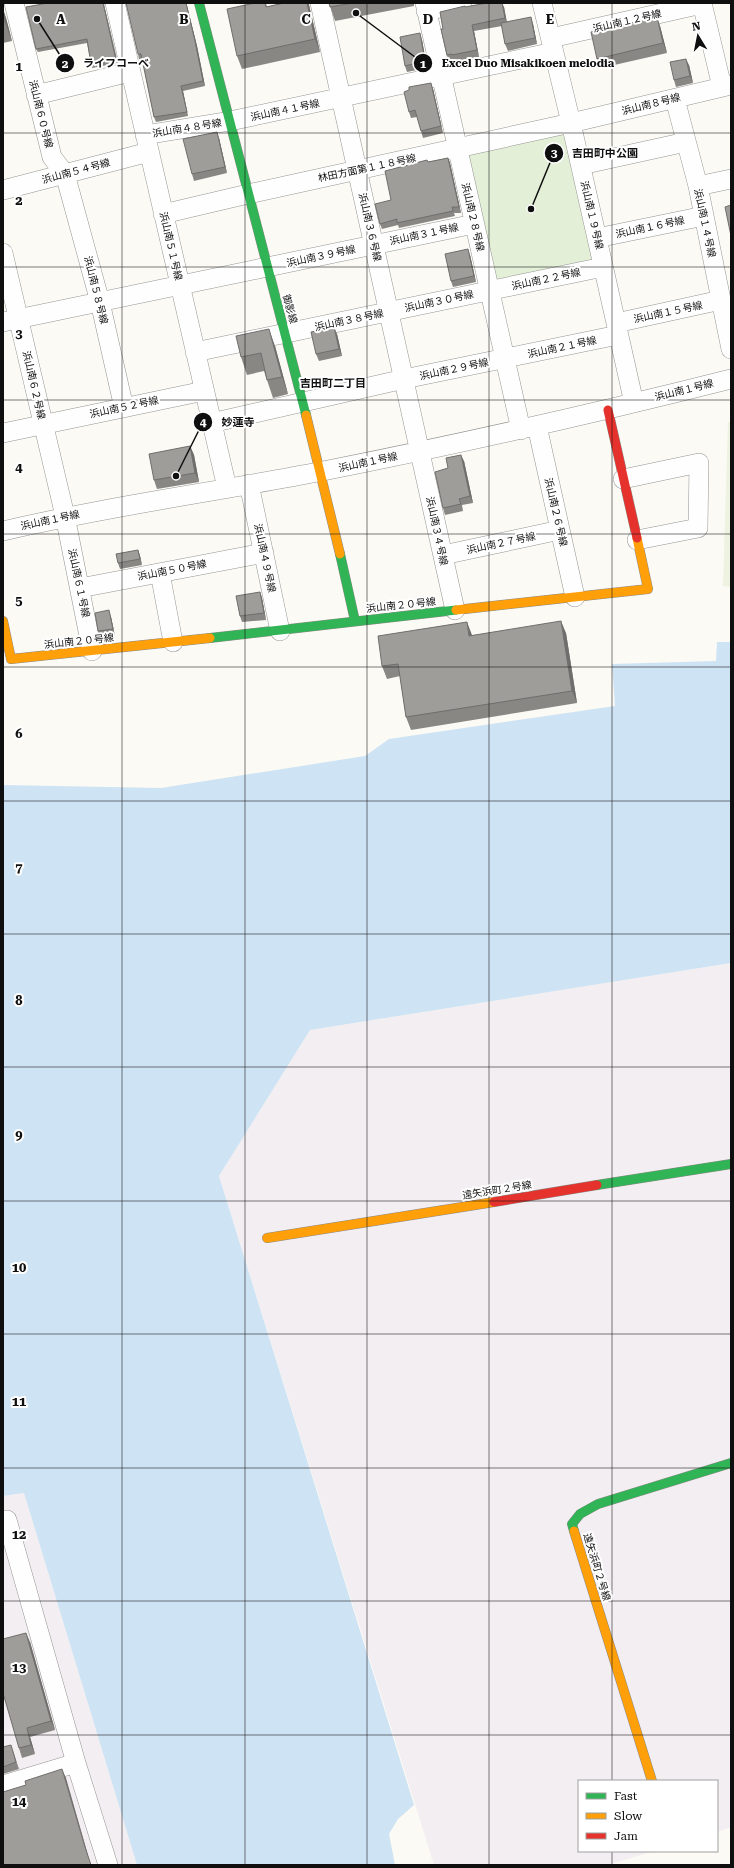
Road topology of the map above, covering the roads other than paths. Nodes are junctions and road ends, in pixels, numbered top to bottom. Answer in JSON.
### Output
{"nodes":[{"id":1,"x":14,"y":3,"type":"edge"},
{"id":2,"x":115,"y":3,"type":"edge"},
{"id":3,"x":199,"y":3,"type":"edge"},
{"id":4,"x":320,"y":3,"type":"edge"},
{"id":5,"x":462,"y":3,"type":"edge"},
{"id":6,"x":542,"y":3,"type":"edge"},
{"id":7,"x":702,"y":3,"type":"edge"},
{"id":8,"x":426,"y":7,"type":"edge"},
{"id":9,"x":552,"y":45,"type":"junction"},
{"id":10,"x":130,"y":72,"type":"junction"},
{"id":11,"x":441,"y":76,"type":"junction"},
{"id":12,"x":727,"y":86,"type":"edge"},
{"id":13,"x":36,"y":95,"type":"junction"},
{"id":14,"x":341,"y":98,"type":"junction"},
{"id":15,"x":675,"y":99,"type":"junction"},
{"id":16,"x":230,"y":122,"type":"junction"},
{"id":17,"x":571,"y":123,"type":"junction"},
{"id":18,"x":686,"y":142,"type":"junction"},
{"id":19,"x":147,"y":144,"type":"junction"},
{"id":20,"x":457,"y":148,"type":"junction"},
{"id":21,"x":581,"y":165,"type":"junction"},
{"id":22,"x":357,"y":170,"type":"junction"},
{"id":23,"x":65,"y":174,"type":"junction"},
{"id":24,"x":731,"y":179,"type":"edge"},
{"id":25,"x":698,"y":186,"type":"junction"},
{"id":26,"x":3,"y":190,"type":"edge"},
{"id":27,"x":248,"y":194,"type":"junction"},
{"id":28,"x":163,"y":214,"type":"junction"},
{"id":29,"x":704,"y":216,"type":"junction"},
{"id":30,"x":474,"y":224,"type":"junction"},
{"id":31,"x":597,"y":238,"type":"junction"},
{"id":32,"x":374,"y":244,"type":"junction"},
{"id":33,"x":3,"y":253,"type":"edge"},
{"id":34,"x":268,"y":267,"type":"junction"},
{"id":35,"x":604,"y":267,"type":"junction"},
{"id":36,"x":180,"y":285,"type":"junction"},
{"id":37,"x":490,"y":291,"type":"junction"},
{"id":38,"x":721,"y":300,"type":"junction"},
{"id":39,"x":100,"y":302,"type":"junction"},
{"id":40,"x":389,"y":312,"type":"junction"},
{"id":41,"x":11,"y":320,"type":"edge"},
{"id":42,"x":617,"y":329,"type":"junction"},
{"id":43,"x":285,"y":333,"type":"junction"},
{"id":44,"x":731,"y":349,"type":"edge"},
{"id":45,"x":195,"y":352,"type":"junction"},
{"id":46,"x":505,"y":358,"type":"junction"},
{"id":47,"x":404,"y":379,"type":"junction"},
{"id":48,"x":731,"y":379,"type":"edge"},
{"id":49,"x":204,"y":391,"type":"junction"},
{"id":50,"x":303,"y":403,"type":"junction"},
{"id":51,"x":634,"y":404,"type":"junction"},
{"id":52,"x":124,"y":408,"type":"junction"},
{"id":53,"x":608,"y":410,"type":"junction"},
{"id":54,"x":211,"y":423,"type":"junction"},
{"id":55,"x":43,"y":424,"type":"junction"},
{"id":56,"x":529,"y":428,"type":"junction"},
{"id":57,"x":3,"y":433,"type":"edge"},
{"id":58,"x":420,"y":451,"type":"junction"},
{"id":59,"x":322,"y":472,"type":"junction"},
{"id":60,"x":623,"y":479,"type":"junction"},
{"id":61,"x":249,"y":484,"type":"junction"},
{"id":62,"x":227,"y":488,"type":"junction"},
{"id":63,"x":65,"y":516,"type":"junction"},
{"id":64,"x":560,"y":530,"type":"junction"},
{"id":65,"x":3,"y":531,"type":"edge"},
{"id":66,"x":637,"y":540,"type":"junction"},
{"id":67,"x":264,"y":553,"type":"junction"},
{"id":68,"x":443,"y":555,"type":"junction"},
{"id":69,"x":160,"y":573,"type":"junction"},
{"id":70,"x":80,"y":588,"type":"junction"},
{"id":71,"x":575,"y":597,"type":"junction"},
{"id":72,"x":455,"y":610,"type":"junction"},
{"id":73,"x":3,"y":621,"type":"edge"},
{"id":74,"x":355,"y":621,"type":"junction"},
{"id":75,"x":280,"y":631,"type":"junction"},
{"id":76,"x":173,"y":642,"type":"junction"},
{"id":77,"x":92,"y":650,"type":"junction"},
{"id":78,"x":731,"y":1164,"type":"edge"},
{"id":79,"x":267,"y":1238,"type":"dead end"},
{"id":80,"x":731,"y":1463,"type":"edge"},
{"id":81,"x":3,"y":1521,"type":"edge"},
{"id":82,"x":76,"y":1763,"type":"junction"},
{"id":83,"x":652,"y":1780,"type":"edge"},
{"id":84,"x":3,"y":1785,"type":"edge"},
{"id":85,"x":108,"y":1865,"type":"edge"}],
"edges":[{"from":1,"to":13,"type":"street","name":"浜山南６０号線"},
{"from":2,"to":10,"type":"street","name":"浜山南５１号線"},
{"from":3,"to":16,"type":"street","name":"御影線"},
{"from":4,"to":14,"type":"street","name":"浜山南３６号線"},
{"from":5,"to":8,"type":"street"},
{"from":6,"to":9,"type":"street","name":"浜山南１９号線"},
{"from":7,"to":9,"type":"street","name":"浜山南１２号線"},
{"from":7,"to":12,"type":"street"},
{"from":8,"to":11,"type":"street","name":"浜山南２８号線"},
{"from":9,"to":11,"type":"street","name":"浜山南１２号線"},
{"from":9,"to":17,"type":"street","name":"浜山南１９号線"},
{"from":10,"to":13,"type":"street"},
{"from":10,"to":19,"type":"street","name":"浜山南５１号線"},
{"from":11,"to":14,"type":"street","name":"浜山南４１号線"},
{"from":11,"to":20,"type":"street","name":"浜山南２８号線"},
{"from":12,"to":15,"type":"street","name":"浜山南８号線"},
{"from":13,"to":23,"type":"street","name":"浜山南６０号線"},
{"from":14,"to":16,"type":"street","name":"浜山南４１号線"},
{"from":14,"to":22,"type":"street","name":"浜山南３６号線"},
{"from":15,"to":17,"type":"street","name":"浜山南８号線"},
{"from":15,"to":18,"type":"street","name":"浜山南１４号線"},
{"from":16,"to":19,"type":"street","name":"浜山南４８号線"},
{"from":16,"to":27,"type":"street","name":"御影線"},
{"from":17,"to":20,"type":"street","name":"林田方面第１１８号線"},
{"from":17,"to":21,"type":"street","name":"浜山南１９号線"},
{"from":18,"to":21,"type":"street"},
{"from":18,"to":25,"type":"street","name":"浜山南１４号線"},
{"from":19,"to":23,"type":"street","name":"浜山南５４号線"},
{"from":19,"to":28,"type":"street","name":"浜山南５１号線"},
{"from":20,"to":22,"type":"street","name":"林田方面第１１８号線"},
{"from":20,"to":30,"type":"street","name":"浜山南２８号線"},
{"from":21,"to":31,"type":"street","name":"浜山南１９号線"},
{"from":22,"to":27,"type":"street","name":"林田方面第１１８号線"},
{"from":22,"to":32,"type":"street","name":"浜山南３６号線"},
{"from":23,"to":26,"type":"street","name":"浜山南５４号線"},
{"from":23,"to":39,"type":"street","name":"浜山南５８号線"},
{"from":24,"to":25,"type":"street"},
{"from":25,"to":29,"type":"street","name":"浜山南１４号線"},
{"from":27,"to":28,"type":"street","name":"林田方面第１１８号線"},
{"from":27,"to":34,"type":"street","name":"御影線"},
{"from":28,"to":36,"type":"street","name":"浜山南５１号線"},
{"from":29,"to":31,"type":"street","name":"浜山南１６号線"},
{"from":29,"to":38,"type":"street","name":"浜山南１４号線"},
{"from":30,"to":32,"type":"street","name":"浜山南３１号線"},
{"from":30,"to":37,"type":"street","name":"浜山南２８号線"},
{"from":31,"to":35,"type":"street","name":"浜山南１９号線"},
{"from":32,"to":34,"type":"street","name":"浜山南３９号線"},
{"from":32,"to":40,"type":"street","name":"浜山南３６号線"},
{"from":33,"to":41,"type":"street","name":"浜山南６２号線"},
{"from":34,"to":36,"type":"street","name":"浜山南３９号線"},
{"from":34,"to":43,"type":"street","name":"御影線"},
{"from":35,"to":37,"type":"street","name":"浜山南２２号線"},
{"from":35,"to":42,"type":"street","name":"浜山南１９号線"},
{"from":36,"to":39,"type":"street","name":"浜山南３９号線"},
{"from":36,"to":45,"type":"street","name":"浜山南５１号線"},
{"from":37,"to":40,"type":"street","name":"浜山南３０号線"},
{"from":37,"to":46,"type":"street","name":"浜山南２８号線"},
{"from":38,"to":42,"type":"street","name":"浜山南１５号線"},
{"from":38,"to":44,"type":"street","name":"浜山南１４号線"},
{"from":39,"to":41,"type":"street","name":"浜山南３９号線"},
{"from":39,"to":52,"type":"street","name":"浜山南５８号線"},
{"from":40,"to":43,"type":"street","name":"浜山南３８号線"},
{"from":40,"to":47,"type":"street","name":"浜山南３６号線"},
{"from":41,"to":55,"type":"street","name":"浜山南６２号線"},
{"from":42,"to":46,"type":"street","name":"浜山南２１号線"},
{"from":42,"to":51,"type":"street","name":"浜山南１９号線"},
{"from":43,"to":45,"type":"street","name":"浜山南３８号線"},
{"from":43,"to":50,"type":"street","name":"御影線"},
{"from":45,"to":49,"type":"street","name":"浜山南５１号線"},
{"from":46,"to":47,"type":"street","name":"浜山南２９号線"},
{"from":46,"to":56,"type":"street","name":"浜山南２８号線"},
{"from":47,"to":50,"type":"street","name":"浜山南２９号線"},
{"from":47,"to":58,"type":"street","name":"浜山南３６号線"},
{"from":48,"to":51,"type":"street","name":"浜山南１号線"},
{"from":49,"to":52,"type":"street","name":"浜山南５２号線"},
{"from":49,"to":54,"type":"street","name":"浜山南５１号線"},
{"from":50,"to":54,"type":"street","name":"浜山南２９号線"},
{"from":50,"to":59,"type":"street","name":"御影線"},
{"from":51,"to":53,"type":"street","name":"浜山南１号線"},
{"from":52,"to":55,"type":"street","name":"浜山南５２号線"},
{"from":53,"to":56,"type":"street","name":"浜山南１号線"},
{"from":53,"to":60,"type":"street","name":"浜山南２０号線"},
{"from":54,"to":62,"type":"street","name":"浜山南５１号線"},
{"from":55,"to":57,"type":"street","name":"浜山南５２号線"},
{"from":55,"to":63,"type":"street","name":"浜山南６２号線"},
{"from":56,"to":58,"type":"street","name":"浜山南１号線"},
{"from":56,"to":64,"type":"street","name":"浜山南２６号線"},
{"from":58,"to":59,"type":"street","name":"浜山南１号線"},
{"from":58,"to":68,"type":"street","name":"浜山南３４号線"},
{"from":59,"to":61,"type":"street","name":"浜山南１号線"},
{"from":59,"to":74,"type":"street","name":"御影線"},
{"from":60,"to":66,"type":"street","name":"浜山南２０号線"},
{"from":60,"to":66,"type":"street"},
{"from":61,"to":62,"type":"street","name":"浜山南１号線"},
{"from":61,"to":67,"type":"street","name":"浜山南４９号線"},
{"from":62,"to":63,"type":"street","name":"浜山南１号線"},
{"from":63,"to":65,"type":"street","name":"浜山南１号線"},
{"from":63,"to":70,"type":"street","name":"浜山南６１号線"},
{"from":64,"to":68,"type":"street","name":"浜山南２７号線"},
{"from":64,"to":71,"type":"street","name":"浜山南２６号線"},
{"from":66,"to":71,"type":"street","name":"浜山南２０号線"},
{"from":67,"to":69,"type":"street","name":"浜山南５０号線"},
{"from":67,"to":75,"type":"street","name":"浜山南４９号線"},
{"from":68,"to":72,"type":"street","name":"浜山南３４号線"},
{"from":69,"to":70,"type":"street","name":"浜山南５０号線"},
{"from":69,"to":76,"type":"street"},
{"from":70,"to":77,"type":"street","name":"浜山南６１号線"},
{"from":71,"to":72,"type":"street","name":"浜山南２０号線"},
{"from":72,"to":74,"type":"street","name":"浜山南２０号線"},
{"from":73,"to":77,"type":"street","name":"浜山南２０号線"},
{"from":74,"to":75,"type":"street","name":"浜山南２０号線"},
{"from":75,"to":76,"type":"street","name":"浜山南２０号線"},
{"from":76,"to":77,"type":"street","name":"浜山南２０号線"},
{"from":78,"to":79,"type":"street","name":"遠矢浜町２号線"},
{"from":80,"to":83,"type":"street","name":"遠矢浜町２号線"},
{"from":81,"to":82,"type":"street"},
{"from":82,"to":84,"type":"street"},
{"from":82,"to":85,"type":"street"}]}
